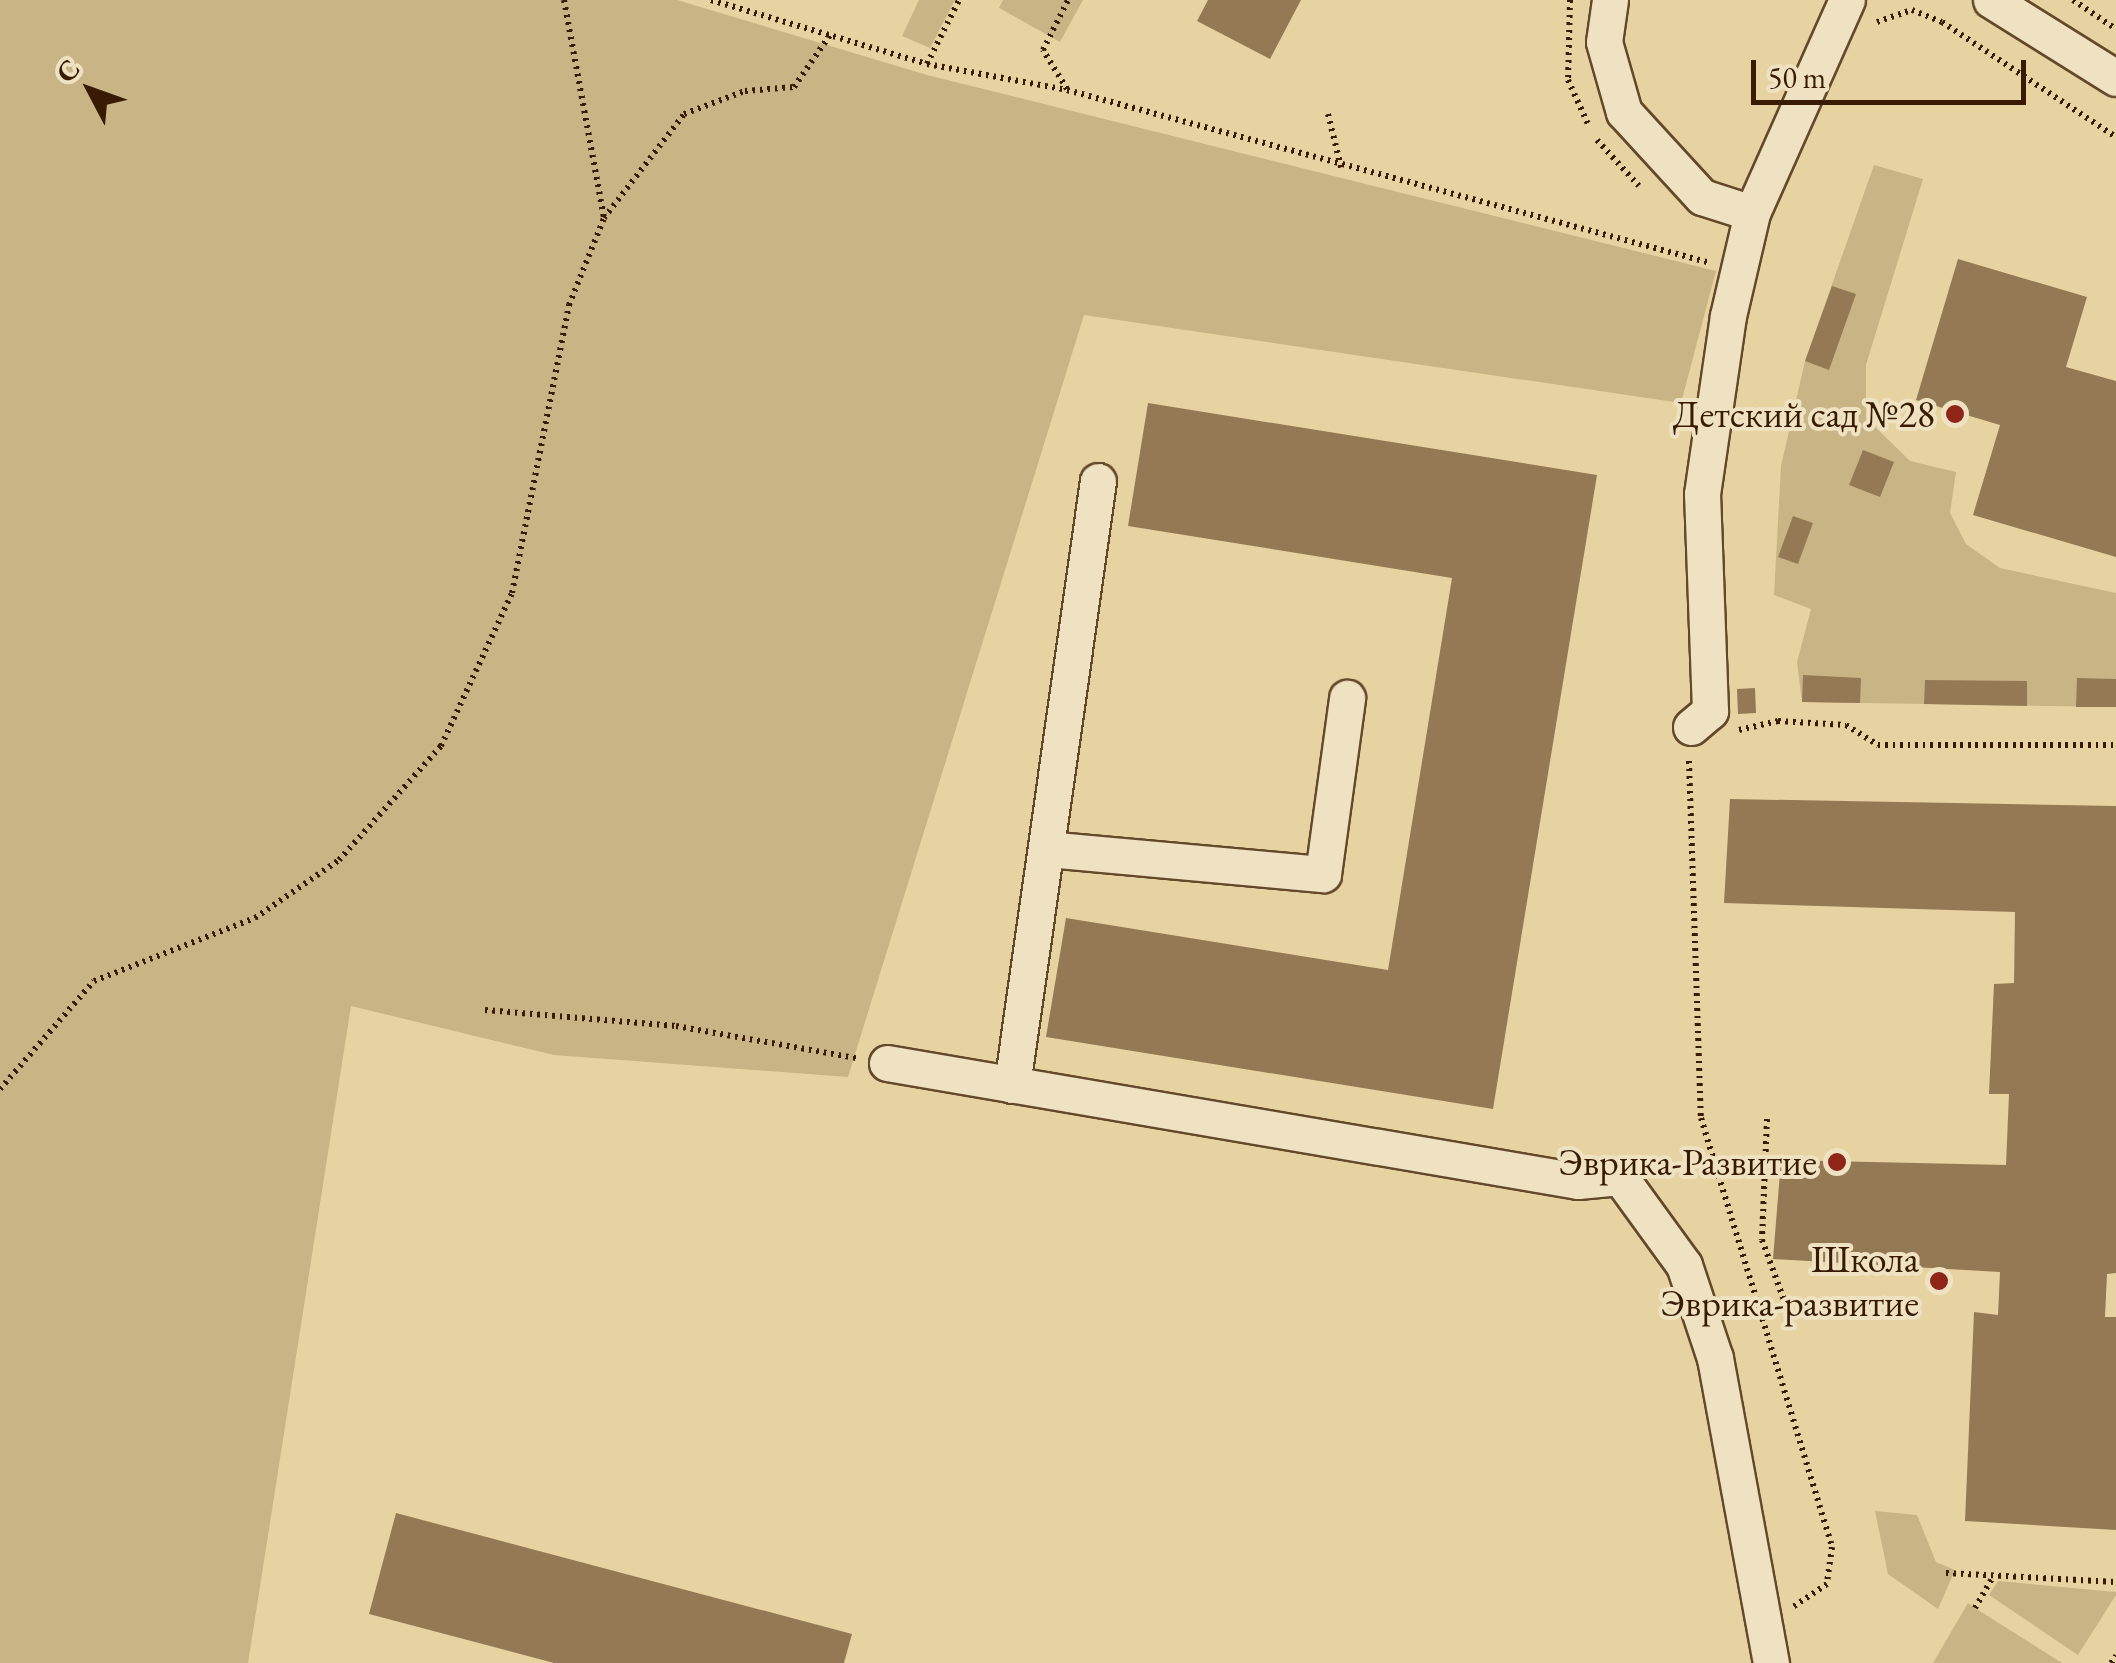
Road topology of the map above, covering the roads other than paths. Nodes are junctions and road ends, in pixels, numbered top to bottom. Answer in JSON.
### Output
{"nodes":[{"id":1,"x":1610,"y":0,"type":"edge"},
{"id":2,"x":1847,"y":0,"type":"edge"},
{"id":3,"x":1991,"y":0,"type":"edge"},
{"id":4,"x":2116,"y":78,"type":"edge"},
{"id":5,"x":1752,"y":213,"type":"junction"},
{"id":6,"x":1098,"y":481,"type":"dead end"},
{"id":7,"x":1347,"y":698,"type":"dead end"},
{"id":8,"x":1701,"y":719,"type":"road end"},
{"id":9,"x":1046,"y":849,"type":"junction"},
{"id":10,"x":887,"y":1063,"type":"road end"},
{"id":11,"x":1012,"y":1085,"type":"junction"},
{"id":12,"x":1768,"y":1649,"type":"edge"}],
"edges":[{"from":1,"to":5,"type":"street"},
{"from":2,"to":5,"type":"street"},
{"from":3,"to":4,"type":"street"},
{"from":5,"to":8,"type":"street"},
{"from":6,"to":9,"type":"street"},
{"from":7,"to":9,"type":"street"},
{"from":9,"to":11,"type":"street"},
{"from":10,"to":11,"type":"street"},
{"from":11,"to":12,"type":"street"}]}
